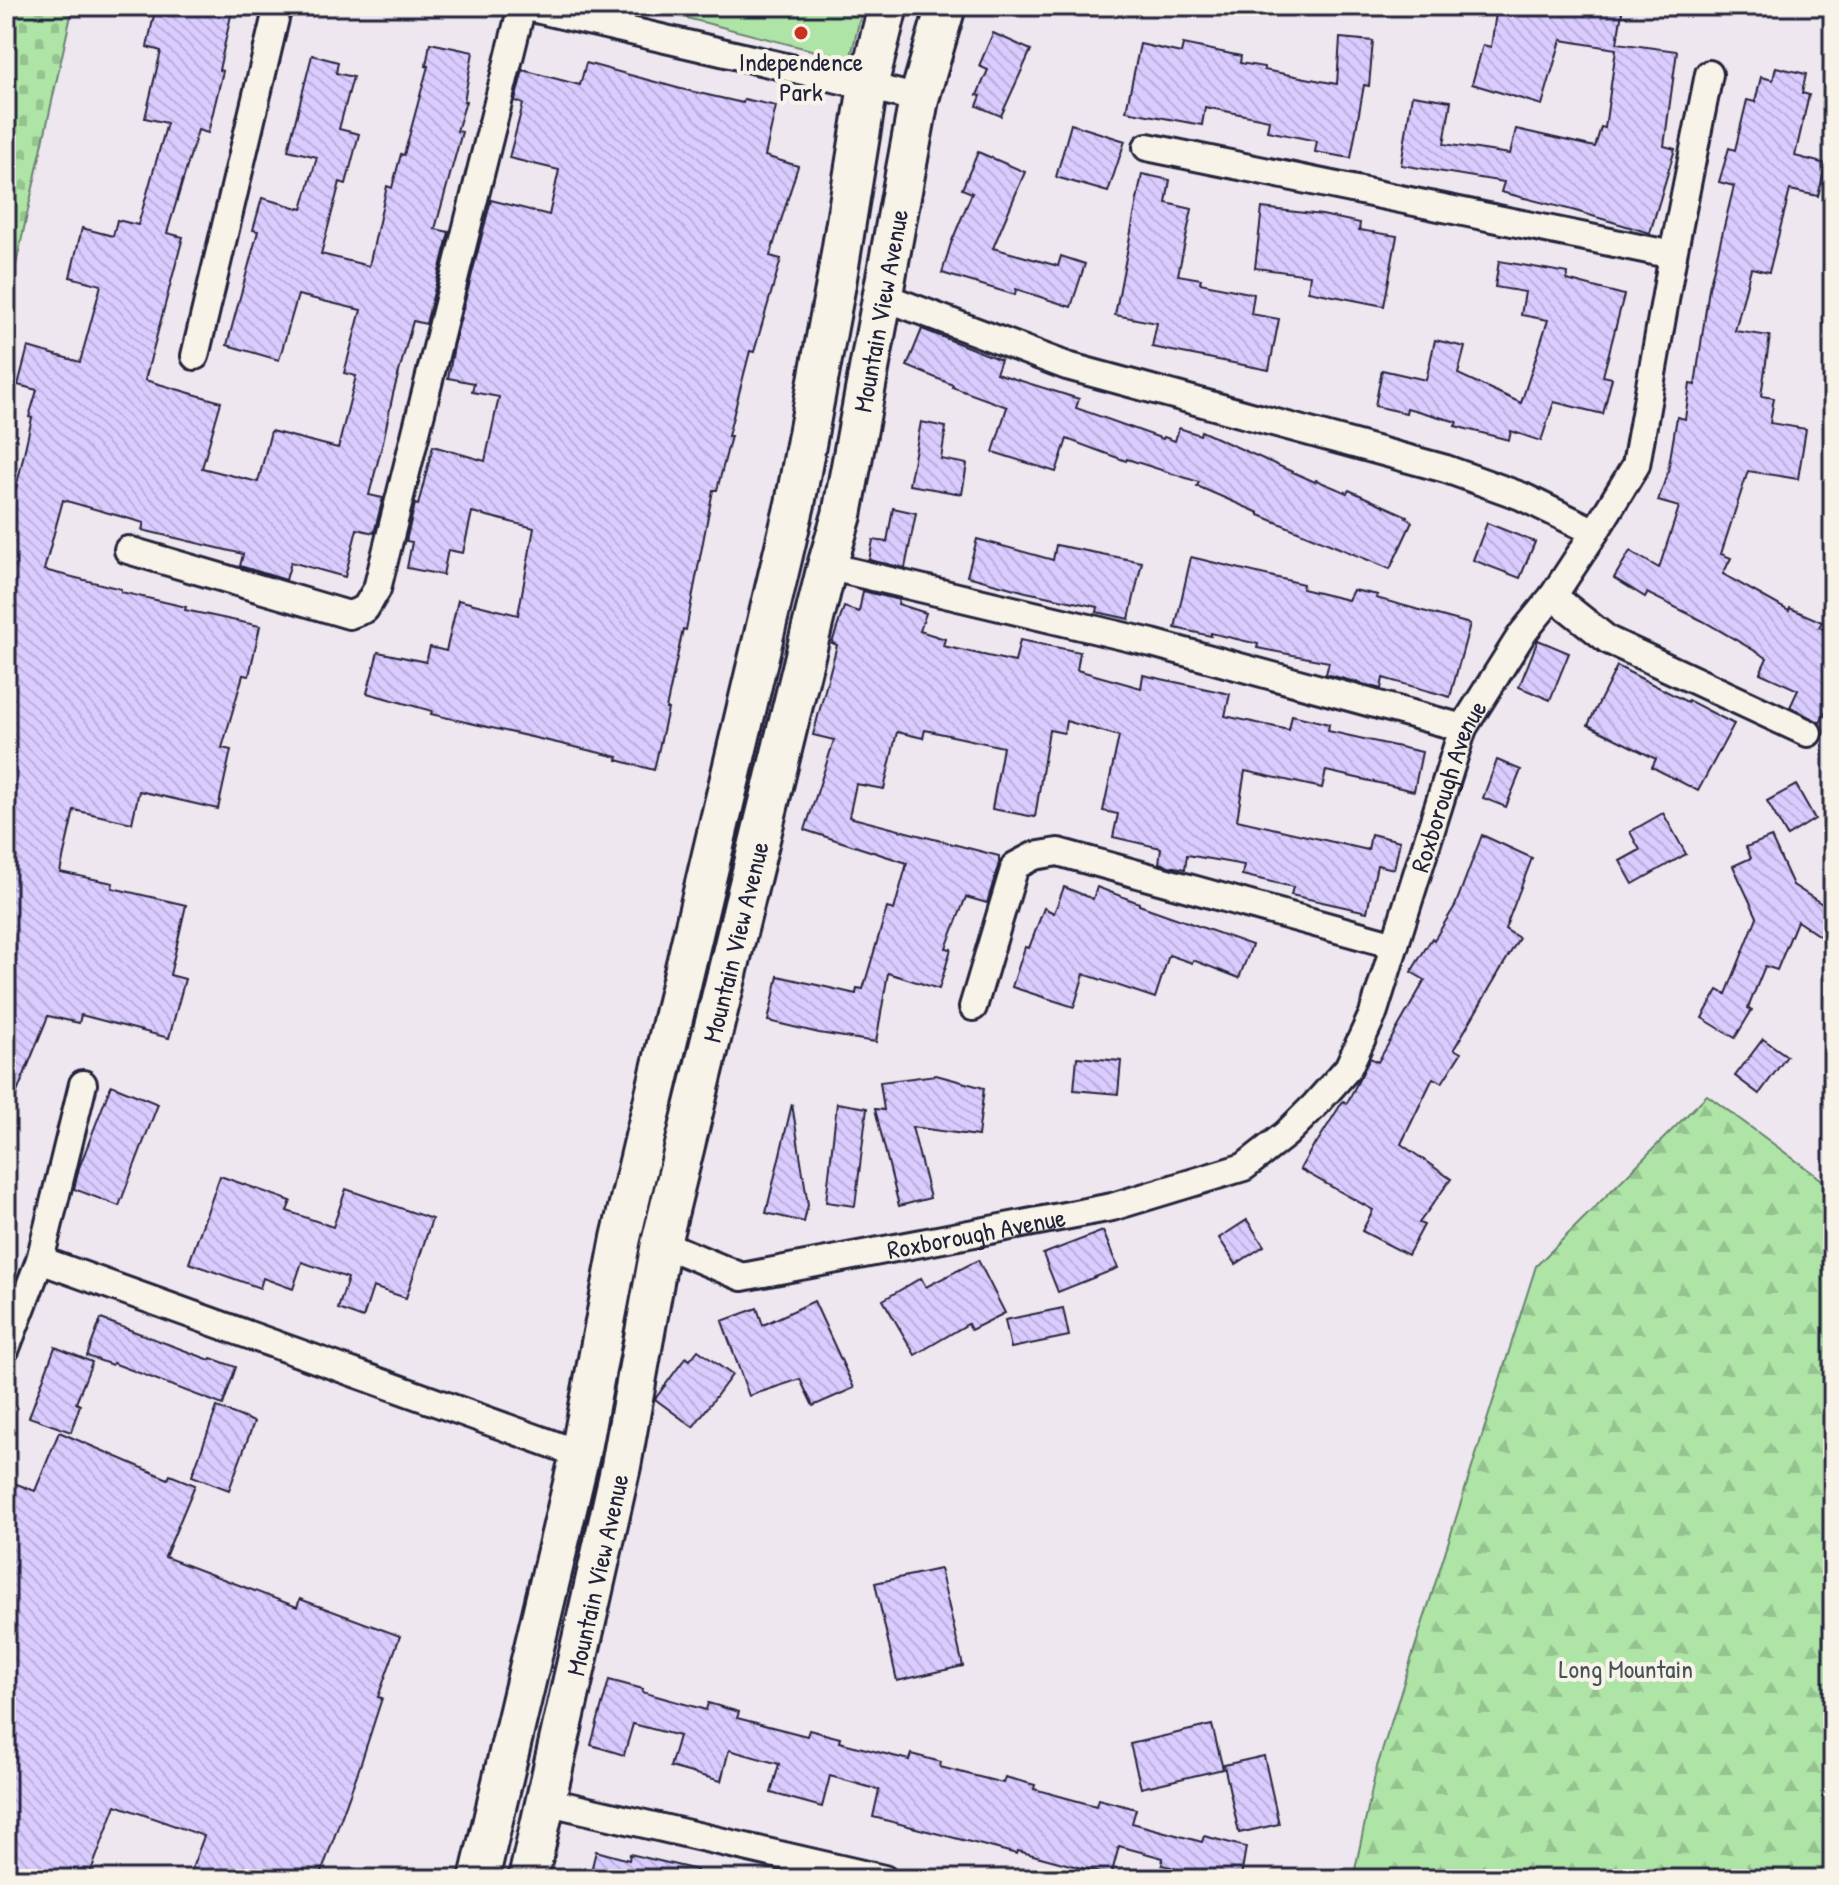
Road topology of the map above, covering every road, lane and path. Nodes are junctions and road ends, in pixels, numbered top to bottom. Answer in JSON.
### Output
{"nodes":[{"id":1,"x":278,"y":6,"type":"edge"},
{"id":2,"x":522,"y":6,"type":"edge"},
{"id":3,"x":888,"y":6,"type":"edge"},
{"id":4,"x":946,"y":6,"type":"edge"},
{"id":5,"x":1709,"y":74,"type":"dead end"},
{"id":6,"x":868,"y":86,"type":"junction"},
{"id":7,"x":919,"y":99,"type":"junction"},
{"id":8,"x":1147,"y":147,"type":"dead end"},
{"id":9,"x":1673,"y":255,"type":"junction"},
{"id":10,"x":884,"y":297,"type":"junction"},
{"id":11,"x":195,"y":356,"type":"dead end"},
{"id":12,"x":795,"y":504,"type":"junction"},
{"id":13,"x":842,"y":515,"type":"junction"},
{"id":14,"x":1595,"y":532,"type":"junction"},
{"id":15,"x":128,"y":550,"type":"dead end"},
{"id":16,"x":827,"y":566,"type":"junction"},
{"id":17,"x":1553,"y":596,"type":"junction"},
{"id":18,"x":1463,"y":728,"type":"junction"},
{"id":19,"x":1808,"y":733,"type":"dead end"},
{"id":20,"x":1395,"y":945,"type":"junction"},
{"id":21,"x":973,"y":1007,"type":"dead end"},
{"id":22,"x":83,"y":1084,"type":"dead end"},
{"id":23,"x":661,"y":1243,"type":"junction"},
{"id":24,"x":40,"y":1260,"type":"junction"},
{"id":25,"x":6,"y":1348,"type":"edge"},
{"id":26,"x":580,"y":1454,"type":"junction"},
{"id":27,"x":566,"y":1511,"type":"junction"},
{"id":28,"x":608,"y":1517,"type":"junction"},
{"id":29,"x":545,"y":1801,"type":"junction"},
{"id":30,"x":479,"y":1879,"type":"edge"},
{"id":31,"x":528,"y":1879,"type":"edge"},
{"id":32,"x":884,"y":1879,"type":"edge"}],
"edges":[{"from":1,"to":11,"type":"street"},
{"from":2,"to":6,"type":"street"},
{"from":2,"to":15,"type":"street"},
{"from":3,"to":6,"type":"main road","name":"Mountain View Avenue"},
{"from":4,"to":7,"type":"main road","name":"Mountain View Avenue"},
{"from":5,"to":9,"type":"street","name":"Roxborough Avenue"},
{"from":6,"to":7,"type":"street"},
{"from":6,"to":12,"type":"main road","name":"Mountain View Avenue"},
{"from":7,"to":10,"type":"main road","name":"Mountain View Avenue"},
{"from":8,"to":9,"type":"street"},
{"from":9,"to":14,"type":"street","name":"Roxborough Avenue"},
{"from":10,"to":13,"type":"main road","name":"Mountain View Avenue"},
{"from":10,"to":14,"type":"street"},
{"from":12,"to":13,"type":"main road"},
{"from":12,"to":26,"type":"main road","name":"Mountain View Avenue"},
{"from":13,"to":16,"type":"main road","name":"Mountain View Avenue"},
{"from":14,"to":17,"type":"street","name":"Roxborough Avenue"},
{"from":16,"to":18,"type":"street"},
{"from":16,"to":23,"type":"main road","name":"Mountain View Avenue"},
{"from":17,"to":18,"type":"street","name":"Roxborough Avenue"},
{"from":17,"to":19,"type":"street"},
{"from":18,"to":20,"type":"street","name":"Roxborough Avenue"},
{"from":20,"to":21,"type":"street"},
{"from":20,"to":23,"type":"street","name":"Roxborough Avenue"},
{"from":22,"to":24,"type":"street"},
{"from":23,"to":28,"type":"main road","name":"Mountain View Avenue"},
{"from":24,"to":25,"type":"street"},
{"from":24,"to":26,"type":"street"},
{"from":26,"to":27,"type":"main road","name":"Mountain View Avenue"},
{"from":27,"to":28,"type":"main road"},
{"from":27,"to":30,"type":"main road","name":"Mountain View Avenue"},
{"from":28,"to":29,"type":"main road","name":"Mountain View Avenue"},
{"from":29,"to":31,"type":"main road","name":"Mountain View Avenue"},
{"from":29,"to":32,"type":"street"}]}
